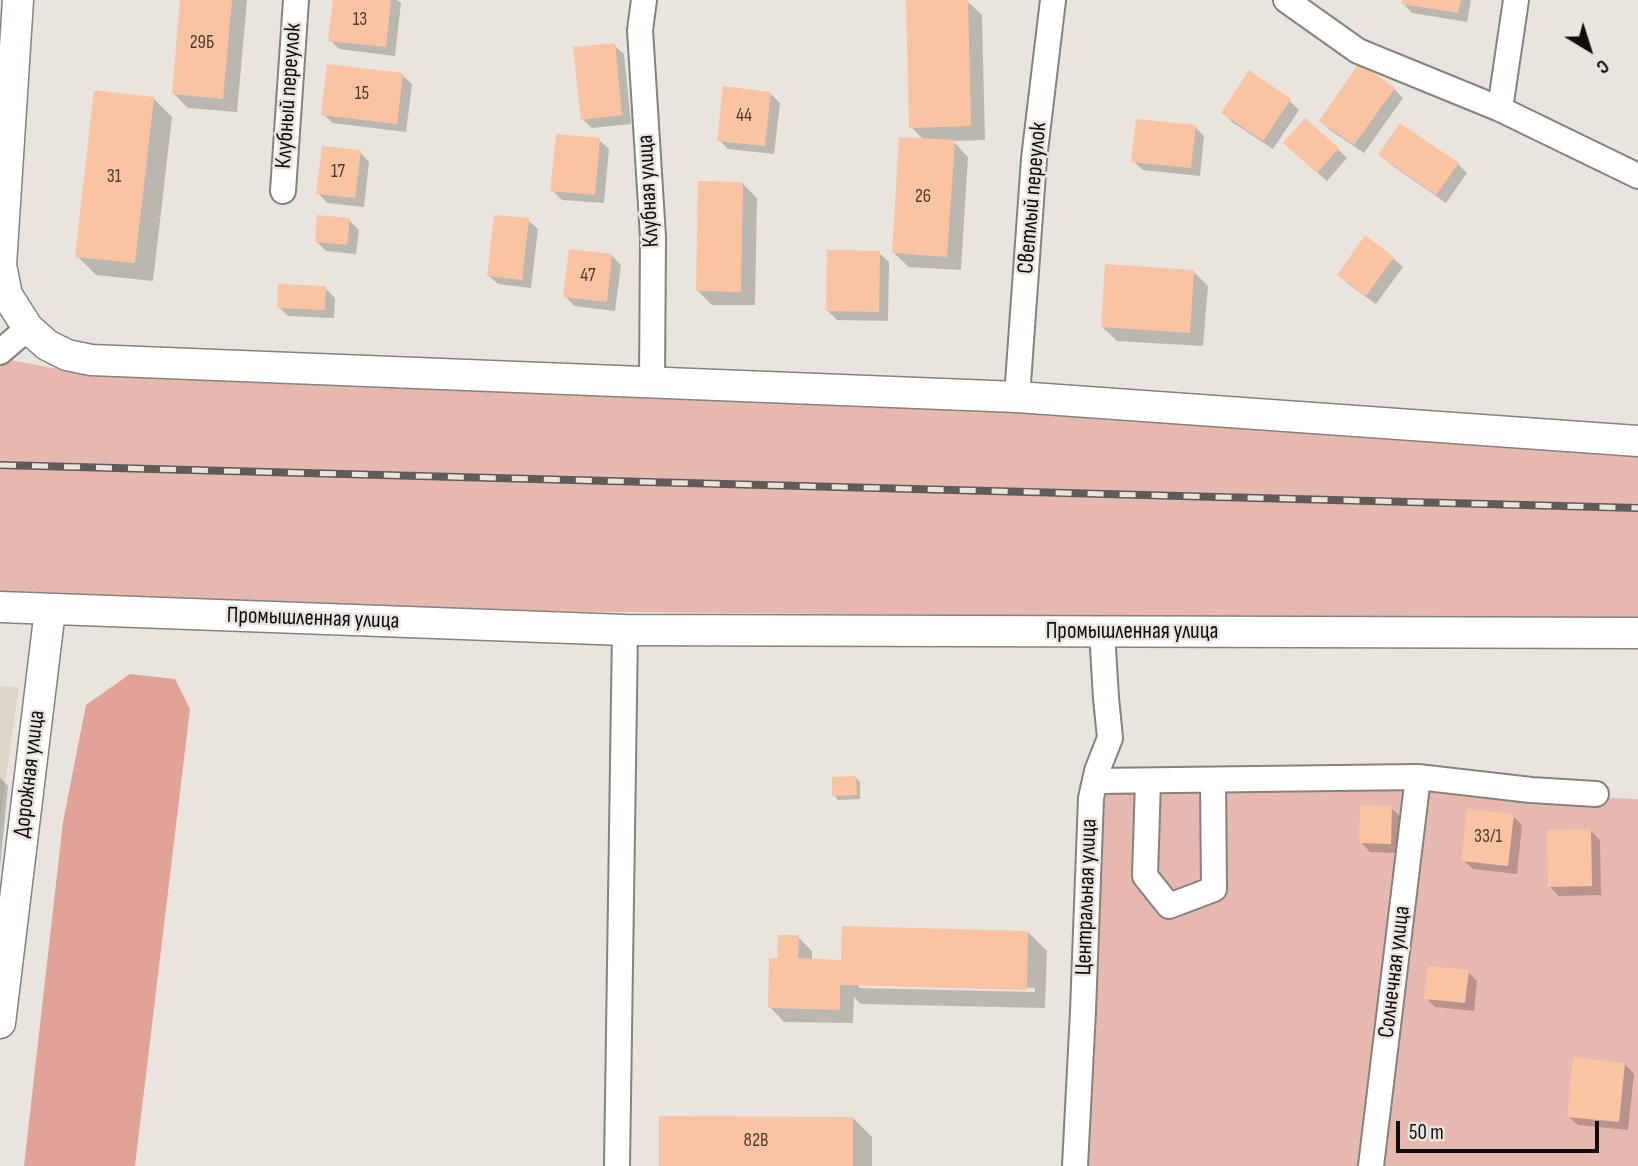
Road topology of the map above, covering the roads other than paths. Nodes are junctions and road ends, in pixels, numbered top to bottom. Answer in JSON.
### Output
{"nodes":[{"id":1,"x":18,"y":0,"type":"edge"},
{"id":2,"x":296,"y":0,"type":"edge"},
{"id":3,"x":644,"y":0,"type":"edge"},
{"id":4,"x":1053,"y":0,"type":"edge"},
{"id":5,"x":1286,"y":0,"type":"edge"},
{"id":6,"x":1516,"y":0,"type":"edge"},
{"id":7,"x":1500,"y":109,"type":"junction"},
{"id":8,"x":1638,"y":176,"type":"edge"},
{"id":9,"x":282,"y":191,"type":"dead end"},
{"id":10,"x":28,"y":328,"type":"junction"},
{"id":11,"x":0,"y":352,"type":"edge"},
{"id":12,"x":652,"y":382,"type":"junction"},
{"id":13,"x":1017,"y":397,"type":"junction"},
{"id":14,"x":1638,"y":441,"type":"edge"},
{"id":15,"x":0,"y":607,"type":"edge"},
{"id":16,"x":50,"y":610,"type":"junction"},
{"id":17,"x":625,"y":630,"type":"junction"},
{"id":18,"x":1102,"y":632,"type":"junction"},
{"id":19,"x":1638,"y":633,"type":"edge"},
{"id":20,"x":1418,"y":777,"type":"junction"},
{"id":21,"x":1213,"y":780,"type":"junction"},
{"id":22,"x":1095,"y":781,"type":"junction"},
{"id":23,"x":1148,"y":781,"type":"junction"},
{"id":24,"x":1596,"y":794,"type":"dead end"},
{"id":25,"x":0,"y":1023,"type":"edge"},
{"id":26,"x":617,"y":1166,"type":"edge"},
{"id":27,"x":1075,"y":1166,"type":"edge"},
{"id":28,"x":1371,"y":1166,"type":"edge"}],
"edges":[{"from":1,"to":10,"type":"street"},
{"from":2,"to":9,"type":"street","name":"Клубный переулок"},
{"from":3,"to":12,"type":"street","name":"Клубная улица"},
{"from":4,"to":13,"type":"street","name":"Светлый переулок"},
{"from":5,"to":7,"type":"street"},
{"from":6,"to":7,"type":"street"},
{"from":7,"to":8,"type":"street"},
{"from":10,"to":11,"type":"street"},
{"from":10,"to":12,"type":"street"},
{"from":12,"to":13,"type":"street"},
{"from":13,"to":14,"type":"street"},
{"from":15,"to":16,"type":"street","name":"Промышленная улица"},
{"from":16,"to":17,"type":"street","name":"Промышленная улица"},
{"from":16,"to":25,"type":"street","name":"Дорожная улица"},
{"from":17,"to":18,"type":"street","name":"Промышленная улица"},
{"from":17,"to":26,"type":"street"},
{"from":18,"to":19,"type":"street","name":"Промышленная улица"},
{"from":18,"to":22,"type":"street","name":"Центральная улица"},
{"from":20,"to":21,"type":"street"},
{"from":20,"to":24,"type":"street"},
{"from":20,"to":28,"type":"street","name":"Солнечная улица"},
{"from":21,"to":23,"type":"street"},
{"from":21,"to":23,"type":"street"},
{"from":22,"to":23,"type":"street"},
{"from":22,"to":27,"type":"street","name":"Центральная улица"}]}
